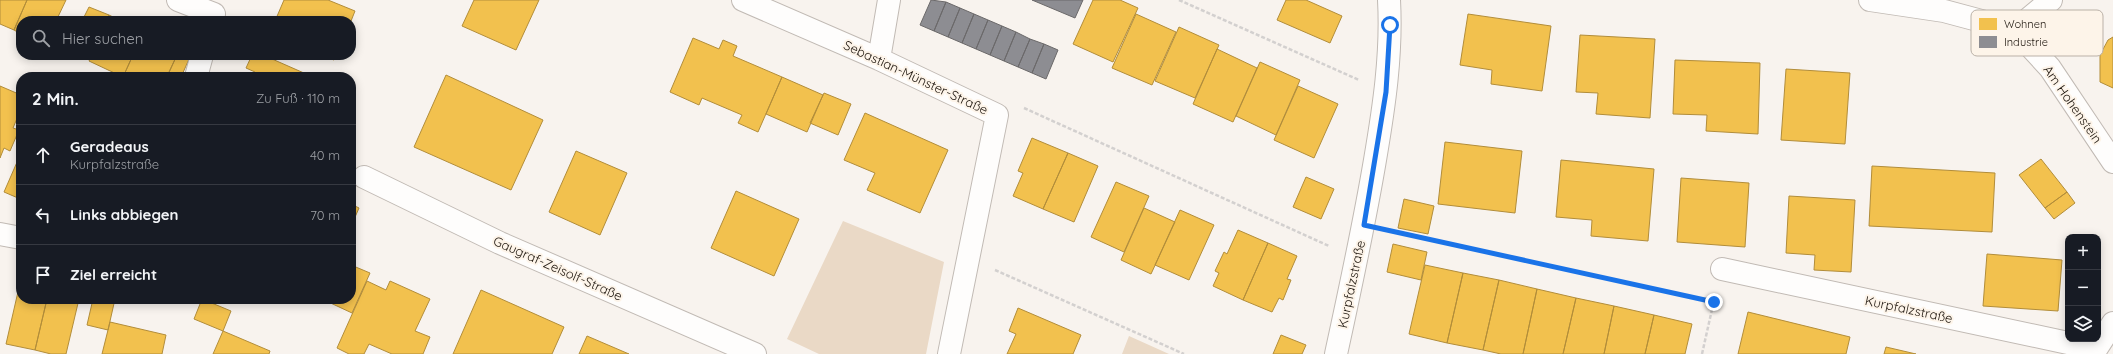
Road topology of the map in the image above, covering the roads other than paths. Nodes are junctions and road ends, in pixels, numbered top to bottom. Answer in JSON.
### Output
{"nodes":[{"id":1,"x":178,"y":0,"type":"edge"},
{"id":2,"x":743,"y":0,"type":"edge"},
{"id":3,"x":889,"y":0,"type":"edge"},
{"id":4,"x":1389,"y":0,"type":"edge"},
{"id":5,"x":1870,"y":0,"type":"edge"},
{"id":6,"x":2051,"y":0,"type":"edge"},
{"id":7,"x":2039,"y":10,"type":"edge"},
{"id":8,"x":215,"y":12,"type":"edge"},
{"id":9,"x":1971,"y":18,"type":"edge"},
{"id":10,"x":2039,"y":56,"type":"edge"},
{"id":11,"x":878,"y":59,"type":"junction"},
{"id":12,"x":201,"y":60,"type":"edge"},
{"id":13,"x":197,"y":72,"type":"edge"},
{"id":14,"x":2113,"y":162,"type":"edge"},
{"id":15,"x":364,"y":177,"type":"dead end"},
{"id":16,"x":0,"y":234,"type":"edge"},
{"id":17,"x":16,"y":237,"type":"edge"},
{"id":18,"x":1722,"y":269,"type":"road end"},
{"id":19,"x":2113,"y":323,"type":"edge"},
{"id":20,"x":2095,"y":352,"type":"edge"},
{"id":21,"x":755,"y":354,"type":"edge"},
{"id":22,"x":949,"y":354,"type":"edge"},
{"id":23,"x":1336,"y":354,"type":"edge"}],
"edges":[{"from":1,"to":8,"type":"street"},
{"from":2,"to":11,"type":"street","name":"Sebastian-Münster-Straße"},
{"from":3,"to":11,"type":"street"},
{"from":4,"to":23,"type":"street","name":"Kurpfalzstraße"},
{"from":5,"to":9,"type":"street"},
{"from":6,"to":7,"type":"street"},
{"from":10,"to":14,"type":"street","name":"Am Hohenstein"},
{"from":11,"to":22,"type":"street","name":"Sebastian-Münster-Straße"},
{"from":12,"to":13,"type":"street"},
{"from":15,"to":21,"type":"street","name":"Gaugraf-Zeisolf-Straße"},
{"from":16,"to":17,"type":"street"},
{"from":18,"to":20,"type":"street","name":"Kurpfalzstraße"},
{"from":19,"to":20,"type":"street"}]}
